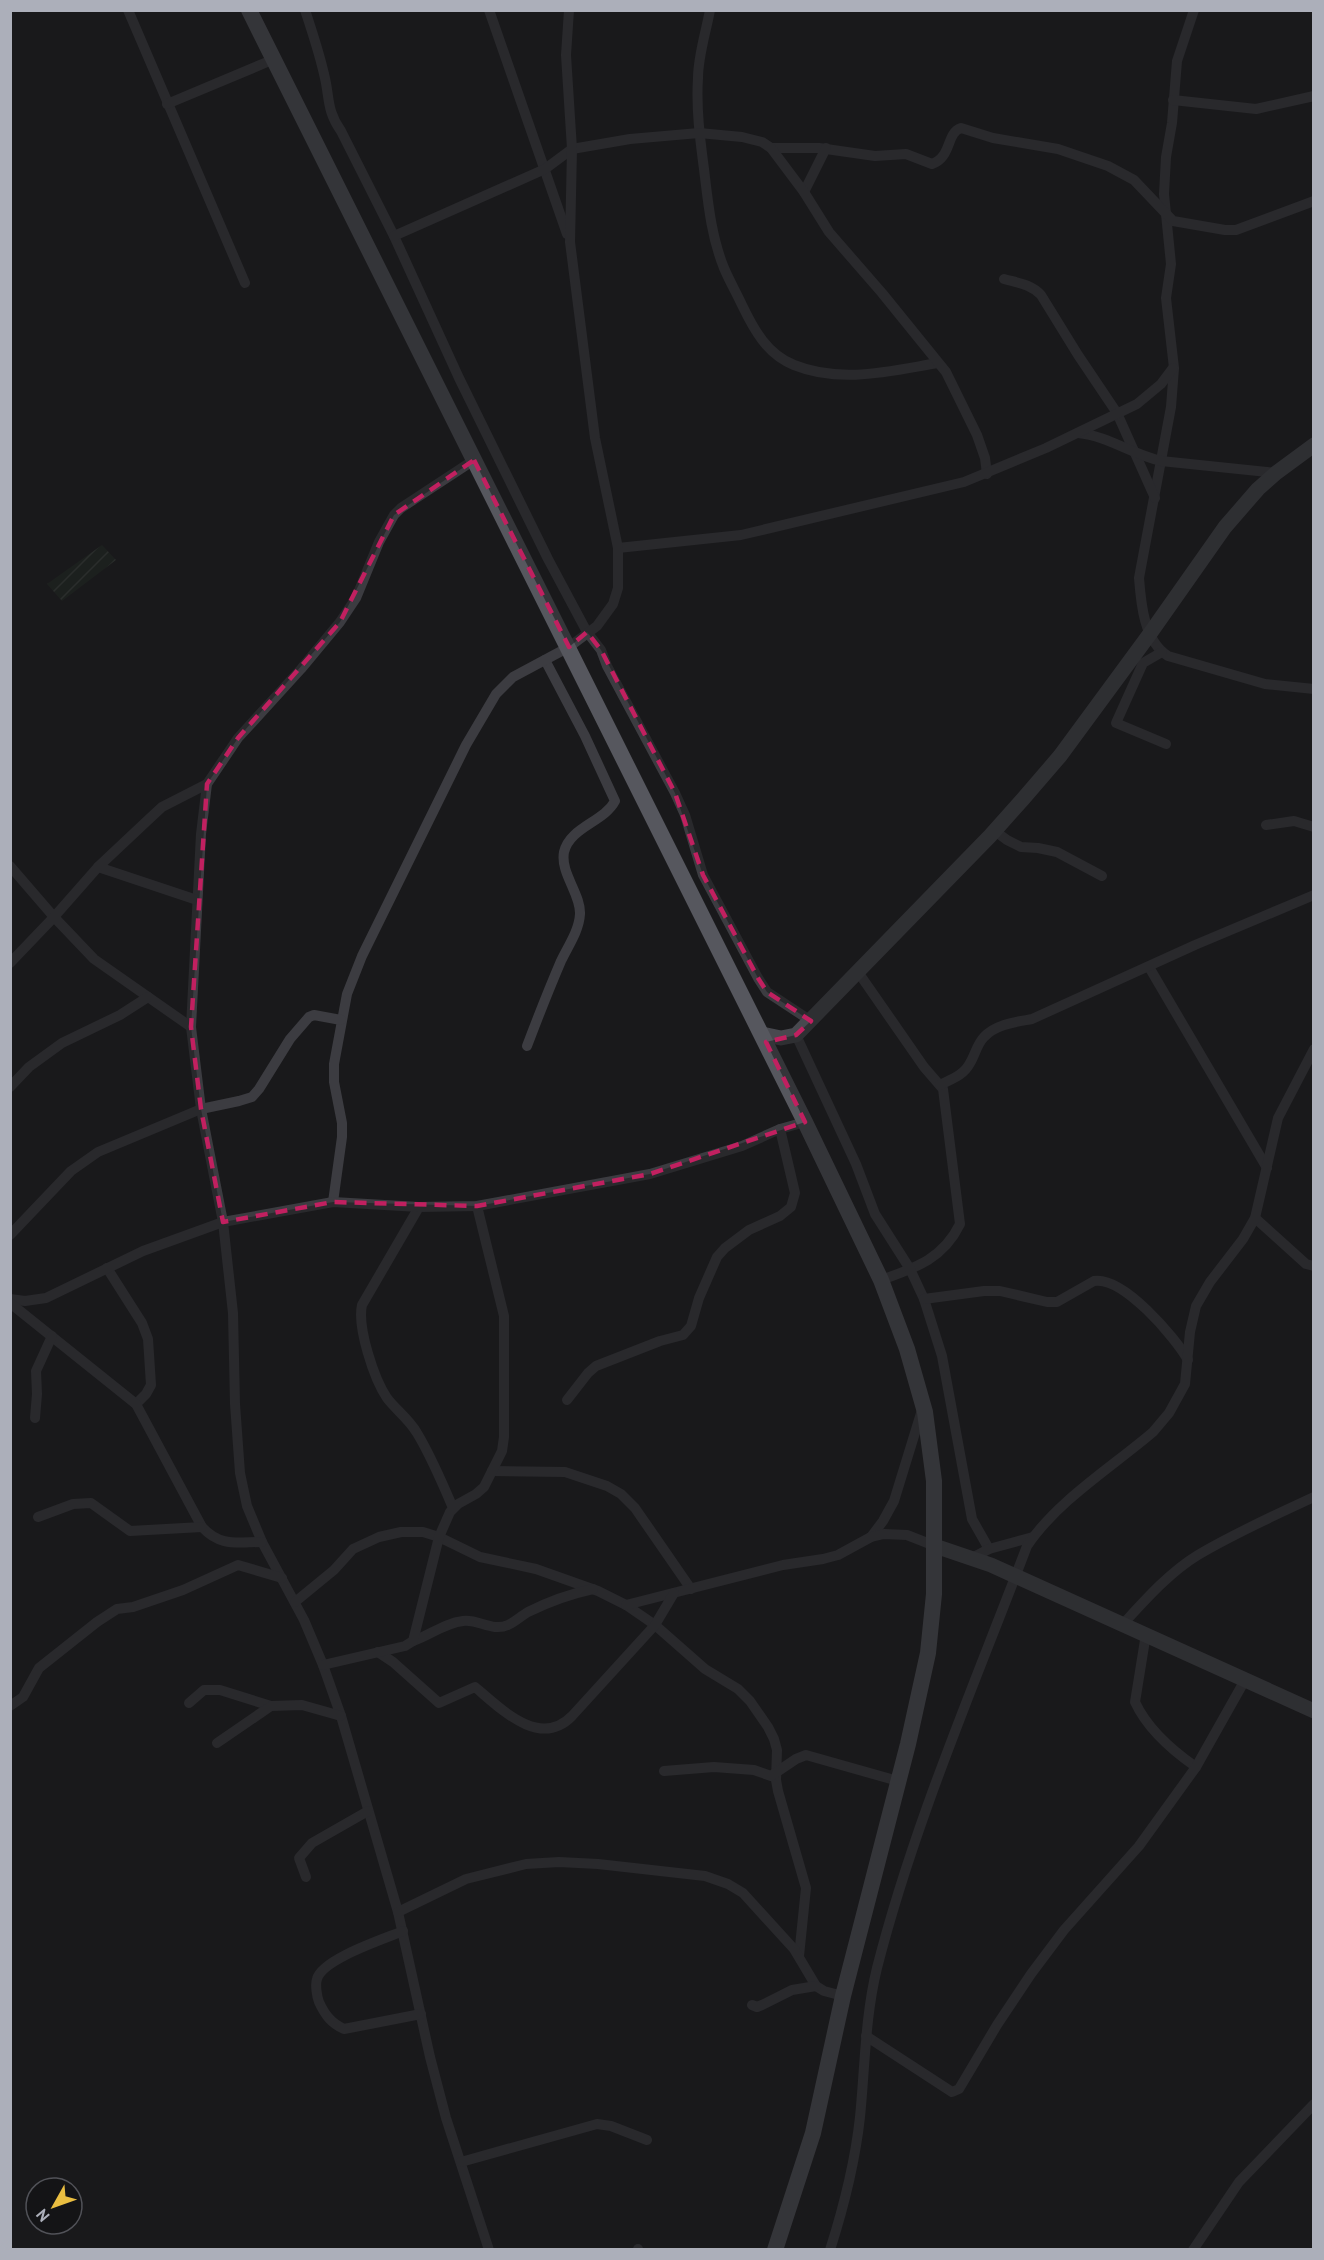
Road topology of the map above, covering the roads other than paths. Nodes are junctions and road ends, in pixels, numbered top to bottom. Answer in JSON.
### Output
{"nodes":[{"id":1,"x":128,"y":10,"type":"edge"},
{"id":2,"x":249,"y":10,"type":"edge"},
{"id":3,"x":305,"y":10,"type":"edge"},
{"id":4,"x":489,"y":10,"type":"edge"},
{"id":5,"x":569,"y":10,"type":"edge"},
{"id":6,"x":710,"y":10,"type":"edge"},
{"id":7,"x":1194,"y":10,"type":"edge"},
{"id":8,"x":272,"y":60,"type":"junction"},
{"id":9,"x":1314,"y":96,"type":"edge"},
{"id":10,"x":1173,"y":100,"type":"junction"},
{"id":11,"x":167,"y":104,"type":"junction"},
{"id":12,"x":699,"y":133,"type":"junction"},
{"id":13,"x":771,"y":148,"type":"junction"},
{"id":14,"x":826,"y":148,"type":"junction"},
{"id":15,"x":572,"y":149,"type":"junction"},
{"id":16,"x":545,"y":169,"type":"junction"},
{"id":17,"x":804,"y":192,"type":"junction"},
{"id":18,"x":1314,"y":201,"type":"edge"},
{"id":19,"x":1167,"y":215,"type":"junction"},
{"id":20,"x":394,"y":236,"type":"junction"},
{"id":21,"x":570,"y":242,"type":"junction"},
{"id":22,"x":1004,"y":279,"type":"dead end"},
{"id":23,"x":245,"y":283,"type":"dead end"},
{"id":24,"x":938,"y":363,"type":"junction"},
{"id":25,"x":1174,"y":368,"type":"junction"},
{"id":26,"x":1117,"y":413,"type":"junction"},
{"id":27,"x":1077,"y":433,"type":"junction"},
{"id":28,"x":1314,"y":446,"type":"edge"},
{"id":29,"x":1137,"y":454,"type":"junction"},
{"id":30,"x":474,"y":460,"type":"junction"},
{"id":31,"x":1161,"y":460,"type":"junction"},
{"id":32,"x":1276,"y":473,"type":"junction"},
{"id":33,"x":987,"y":474,"type":"junction"},
{"id":34,"x":1155,"y":498,"type":"junction"},
{"id":35,"x":618,"y":548,"type":"junction"},
{"id":36,"x":587,"y":632,"type":"junction"},
{"id":37,"x":1149,"y":634,"type":"junction"},
{"id":38,"x":569,"y":647,"type":"junction"},
{"id":39,"x":1162,"y":652,"type":"junction"},
{"id":40,"x":545,"y":660,"type":"junction"},
{"id":41,"x":1314,"y":689,"type":"edge"},
{"id":42,"x":1166,"y":744,"type":"dead end"},
{"id":43,"x":207,"y":784,"type":"junction"},
{"id":44,"x":1266,"y":825,"type":"dead end"},
{"id":45,"x":1314,"y":827,"type":"edge"},
{"id":46,"x":994,"y":831,"type":"junction"},
{"id":47,"x":10,"y":866,"type":"edge"},
{"id":48,"x":98,"y":867,"type":"junction"},
{"id":49,"x":1102,"y":876,"type":"dead end"},
{"id":50,"x":1314,"y":895,"type":"edge"},
{"id":51,"x":197,"y":900,"type":"junction"},
{"id":52,"x":54,"y":917,"type":"junction"},
{"id":53,"x":10,"y":963,"type":"edge"},
{"id":54,"x":1149,"y":967,"type":"junction"},
{"id":55,"x":858,"y":972,"type":"junction"},
{"id":56,"x":148,"y":997,"type":"junction"},
{"id":57,"x":341,"y":1020,"type":"junction"},
{"id":58,"x":811,"y":1021,"type":"junction"},
{"id":59,"x":191,"y":1027,"type":"junction"},
{"id":60,"x":762,"y":1034,"type":"junction"},
{"id":61,"x":796,"y":1035,"type":"junction"},
{"id":62,"x":526,"y":1046,"type":"dead end"},
{"id":63,"x":1314,"y":1049,"type":"edge"},
{"id":64,"x":940,"y":1084,"type":"junction"},
{"id":65,"x":10,"y":1087,"type":"edge"},
{"id":66,"x":201,"y":1109,"type":"junction"},
{"id":67,"x":805,"y":1122,"type":"junction"},
{"id":68,"x":780,"y":1129,"type":"junction"},
{"id":69,"x":1267,"y":1168,"type":"junction"},
{"id":70,"x":333,"y":1202,"type":"junction"},
{"id":71,"x":477,"y":1206,"type":"junction"},
{"id":72,"x":419,"y":1207,"type":"junction"},
{"id":73,"x":1255,"y":1218,"type":"junction"},
{"id":74,"x":223,"y":1222,"type":"junction"},
{"id":75,"x":10,"y":1235,"type":"edge"},
{"id":76,"x":1314,"y":1266,"type":"edge"},
{"id":77,"x":107,"y":1268,"type":"junction"},
{"id":78,"x":910,"y":1269,"type":"junction"},
{"id":79,"x":881,"y":1280,"type":"junction"},
{"id":80,"x":924,"y":1299,"type":"junction"},
{"id":81,"x":10,"y":1301,"type":"edge"},
{"id":82,"x":52,"y":1336,"type":"junction"},
{"id":83,"x":1188,"y":1360,"type":"junction"},
{"id":84,"x":567,"y":1400,"type":"dead end"},
{"id":85,"x":136,"y":1404,"type":"junction"},
{"id":86,"x":923,"y":1407,"type":"junction"},
{"id":87,"x":35,"y":1418,"type":"dead end"},
{"id":88,"x":492,"y":1472,"type":"junction"},
{"id":89,"x":1314,"y":1497,"type":"edge"},
{"id":90,"x":453,"y":1508,"type":"junction"},
{"id":91,"x":39,"y":1517,"type":"dead end"},
{"id":92,"x":202,"y":1527,"type":"junction"},
{"id":93,"x":439,"y":1537,"type":"junction"},
{"id":94,"x":871,"y":1537,"type":"junction"},
{"id":95,"x":1033,"y":1537,"type":"junction"},
{"id":96,"x":262,"y":1542,"type":"junction"},
{"id":97,"x":935,"y":1546,"type":"junction"},
{"id":98,"x":989,"y":1549,"type":"junction"},
{"id":99,"x":972,"y":1558,"type":"junction"},
{"id":100,"x":1016,"y":1576,"type":"junction"},
{"id":101,"x":282,"y":1578,"type":"junction"},
{"id":102,"x":592,"y":1589,"type":"junction"},
{"id":103,"x":691,"y":1589,"type":"junction"},
{"id":104,"x":674,"y":1593,"type":"junction"},
{"id":105,"x":295,"y":1602,"type":"junction"},
{"id":106,"x":626,"y":1605,"type":"junction"},
{"id":107,"x":1124,"y":1623,"type":"junction"},
{"id":108,"x":655,"y":1625,"type":"junction"},
{"id":109,"x":1146,"y":1634,"type":"junction"},
{"id":110,"x":413,"y":1641,"type":"junction"},
{"id":111,"x":378,"y":1652,"type":"junction"},
{"id":112,"x":323,"y":1665,"type":"junction"},
{"id":113,"x":1245,"y":1680,"type":"junction"},
{"id":114,"x":189,"y":1703,"type":"dead end"},
{"id":115,"x":10,"y":1706,"type":"edge"},
{"id":116,"x":271,"y":1706,"type":"junction"},
{"id":117,"x":1314,"y":1711,"type":"edge"},
{"id":118,"x":340,"y":1716,"type":"junction"},
{"id":119,"x":217,"y":1743,"type":"dead end"},
{"id":120,"x":1197,"y":1767,"type":"junction"},
{"id":121,"x":664,"y":1771,"type":"dead end"},
{"id":122,"x":776,"y":1773,"type":"junction"},
{"id":123,"x":898,"y":1782,"type":"junction"},
{"id":124,"x":368,"y":1810,"type":"junction"},
{"id":125,"x":306,"y":1876,"type":"dead end"},
{"id":126,"x":398,"y":1912,"type":"junction"},
{"id":127,"x":403,"y":1931,"type":"junction"},
{"id":128,"x":800,"y":1956,"type":"junction"},
{"id":129,"x":816,"y":1986,"type":"junction"},
{"id":130,"x":843,"y":1996,"type":"junction"},
{"id":131,"x":752,"y":2005,"type":"dead end"},
{"id":132,"x":421,"y":2014,"type":"junction"},
{"id":133,"x":866,"y":2036,"type":"junction"},
{"id":134,"x":1314,"y":2104,"type":"edge"},
{"id":135,"x":647,"y":2140,"type":"dead end"},
{"id":136,"x":461,"y":2162,"type":"junction"},
{"id":137,"x":489,"y":2250,"type":"edge"},
{"id":138,"x":775,"y":2250,"type":"edge"},
{"id":139,"x":830,"y":2250,"type":"edge"},
{"id":140,"x":1193,"y":2250,"type":"edge"}],
"edges":[{"from":1,"to":11,"type":"street"},
{"from":2,"to":8,"type":"main road"},
{"from":3,"to":20,"type":"street"},
{"from":4,"to":16,"type":"street"},
{"from":5,"to":15,"type":"street"},
{"from":6,"to":12,"type":"street"},
{"from":7,"to":10,"type":"street"},
{"from":8,"to":11,"type":"street"},
{"from":8,"to":30,"type":"main road"},
{"from":9,"to":10,"type":"street"},
{"from":10,"to":19,"type":"street"},
{"from":11,"to":23,"type":"street"},
{"from":12,"to":13,"type":"street"},
{"from":12,"to":15,"type":"street"},
{"from":12,"to":24,"type":"street"},
{"from":13,"to":14,"type":"street"},
{"from":13,"to":17,"type":"street"},
{"from":14,"to":17,"type":"street"},
{"from":14,"to":19,"type":"street"},
{"from":15,"to":16,"type":"street"},
{"from":15,"to":21,"type":"street"},
{"from":16,"to":20,"type":"street"},
{"from":16,"to":21,"type":"street"},
{"from":17,"to":24,"type":"street"},
{"from":18,"to":19,"type":"street"},
{"from":19,"to":25,"type":"street"},
{"from":20,"to":36,"type":"street"},
{"from":21,"to":35,"type":"street"},
{"from":22,"to":26,"type":"street"},
{"from":24,"to":33,"type":"street"},
{"from":25,"to":26,"type":"street"},
{"from":25,"to":31,"type":"street"},
{"from":26,"to":27,"type":"street"},
{"from":26,"to":29,"type":"street"},
{"from":27,"to":29,"type":"street"},
{"from":27,"to":33,"type":"street"},
{"from":28,"to":32,"type":"street"},
{"from":29,"to":31,"type":"street"},
{"from":29,"to":34,"type":"street"},
{"from":30,"to":38,"type":"main road"},
{"from":30,"to":43,"type":"street"},
{"from":31,"to":32,"type":"street"},
{"from":31,"to":34,"type":"street"},
{"from":32,"to":37,"type":"street"},
{"from":33,"to":35,"type":"street"},
{"from":34,"to":37,"type":"street"},
{"from":35,"to":36,"type":"street"},
{"from":36,"to":38,"type":"street"},
{"from":36,"to":58,"type":"street"},
{"from":37,"to":39,"type":"street"},
{"from":37,"to":46,"type":"street"},
{"from":38,"to":40,"type":"street"},
{"from":38,"to":60,"type":"main road"},
{"from":39,"to":41,"type":"street"},
{"from":39,"to":42,"type":"street"},
{"from":40,"to":57,"type":"street"},
{"from":40,"to":62,"type":"street"},
{"from":43,"to":48,"type":"street"},
{"from":43,"to":51,"type":"street"},
{"from":44,"to":45,"type":"street"},
{"from":46,"to":49,"type":"street"},
{"from":46,"to":55,"type":"street"},
{"from":47,"to":52,"type":"street"},
{"from":48,"to":51,"type":"street"},
{"from":48,"to":52,"type":"street"},
{"from":50,"to":54,"type":"street"},
{"from":51,"to":59,"type":"street"},
{"from":52,"to":53,"type":"street"},
{"from":52,"to":56,"type":"street"},
{"from":54,"to":64,"type":"street"},
{"from":54,"to":69,"type":"street"},
{"from":55,"to":58,"type":"street"},
{"from":55,"to":64,"type":"street"},
{"from":56,"to":59,"type":"street"},
{"from":56,"to":65,"type":"street"},
{"from":57,"to":66,"type":"street"},
{"from":57,"to":70,"type":"street"},
{"from":58,"to":61,"type":"street"},
{"from":59,"to":66,"type":"street"},
{"from":60,"to":61,"type":"street"},
{"from":60,"to":67,"type":"main road"},
{"from":61,"to":78,"type":"street"},
{"from":63,"to":69,"type":"street"},
{"from":64,"to":78,"type":"street"},
{"from":66,"to":74,"type":"street"},
{"from":66,"to":75,"type":"street"},
{"from":67,"to":68,"type":"street"},
{"from":67,"to":79,"type":"main road"},
{"from":68,"to":71,"type":"street"},
{"from":68,"to":84,"type":"street"},
{"from":69,"to":73,"type":"street"},
{"from":70,"to":72,"type":"street"},
{"from":70,"to":74,"type":"street"},
{"from":71,"to":72,"type":"street"},
{"from":71,"to":88,"type":"street"},
{"from":72,"to":90,"type":"street"},
{"from":73,"to":76,"type":"street"},
{"from":73,"to":83,"type":"street"},
{"from":74,"to":77,"type":"street"},
{"from":74,"to":96,"type":"street"},
{"from":77,"to":81,"type":"street"},
{"from":77,"to":85,"type":"street"},
{"from":78,"to":79,"type":"street"},
{"from":78,"to":80,"type":"street"},
{"from":79,"to":86,"type":"main road"},
{"from":80,"to":83,"type":"street"},
{"from":80,"to":98,"type":"street"},
{"from":81,"to":82,"type":"street"},
{"from":82,"to":85,"type":"street"},
{"from":82,"to":87,"type":"street"},
{"from":83,"to":95,"type":"street"},
{"from":85,"to":92,"type":"street"},
{"from":86,"to":94,"type":"street"},
{"from":86,"to":97,"type":"main road"},
{"from":88,"to":90,"type":"street"},
{"from":88,"to":103,"type":"street"},
{"from":89,"to":107,"type":"street"},
{"from":90,"to":93,"type":"street"},
{"from":91,"to":92,"type":"street"},
{"from":92,"to":96,"type":"street"},
{"from":93,"to":102,"type":"street"},
{"from":93,"to":105,"type":"street"},
{"from":93,"to":110,"type":"street"},
{"from":94,"to":97,"type":"street"},
{"from":94,"to":103,"type":"street"},
{"from":95,"to":98,"type":"street"},
{"from":95,"to":100,"type":"street"},
{"from":96,"to":101,"type":"street"},
{"from":97,"to":99,"type":"street"},
{"from":97,"to":123,"type":"main road"},
{"from":98,"to":99,"type":"street"},
{"from":99,"to":100,"type":"street"},
{"from":100,"to":107,"type":"street"},
{"from":100,"to":133,"type":"street"},
{"from":101,"to":105,"type":"street"},
{"from":101,"to":115,"type":"street"},
{"from":102,"to":106,"type":"street"},
{"from":102,"to":110,"type":"street"},
{"from":103,"to":104,"type":"street"},
{"from":104,"to":106,"type":"street"},
{"from":104,"to":108,"type":"street"},
{"from":105,"to":112,"type":"street"},
{"from":106,"to":108,"type":"street"},
{"from":107,"to":109,"type":"street"},
{"from":108,"to":111,"type":"street"},
{"from":108,"to":122,"type":"street"},
{"from":109,"to":113,"type":"street"},
{"from":109,"to":120,"type":"street"},
{"from":110,"to":111,"type":"street"},
{"from":111,"to":112,"type":"street"},
{"from":112,"to":118,"type":"street"},
{"from":113,"to":117,"type":"street"},
{"from":113,"to":120,"type":"street"},
{"from":114,"to":116,"type":"street"},
{"from":116,"to":118,"type":"street"},
{"from":116,"to":119,"type":"street"},
{"from":118,"to":124,"type":"street"},
{"from":120,"to":133,"type":"street"},
{"from":121,"to":122,"type":"street"},
{"from":122,"to":123,"type":"street"},
{"from":122,"to":128,"type":"street"},
{"from":123,"to":130,"type":"main road"},
{"from":124,"to":125,"type":"street"},
{"from":124,"to":126,"type":"street"},
{"from":126,"to":127,"type":"street"},
{"from":126,"to":128,"type":"street"},
{"from":127,"to":132,"type":"street"},
{"from":127,"to":132,"type":"street"},
{"from":128,"to":129,"type":"street"},
{"from":129,"to":130,"type":"street"},
{"from":129,"to":131,"type":"street"},
{"from":130,"to":138,"type":"main road"},
{"from":132,"to":136,"type":"street"},
{"from":133,"to":139,"type":"street"},
{"from":134,"to":140,"type":"street"},
{"from":135,"to":136,"type":"street"},
{"from":136,"to":137,"type":"street"}]}
